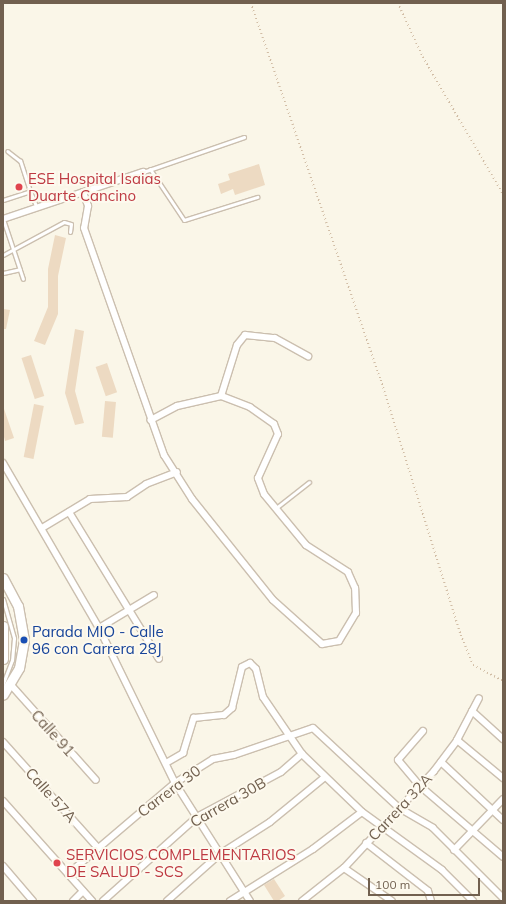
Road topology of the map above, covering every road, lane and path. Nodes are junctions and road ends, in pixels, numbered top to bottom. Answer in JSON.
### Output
{"nodes":[{"id":1,"x":251,"y":3,"type":"edge"},
{"id":2,"x":398,"y":3,"type":"edge"},
{"id":3,"x":244,"y":137,"type":"dead end"},
{"id":4,"x":7,"y":151,"type":"dead end"},
{"id":5,"x":150,"y":169,"type":"junction"},
{"id":6,"x":143,"y":172,"type":"joint"},
{"id":7,"x":30,"y":191,"type":"junction"},
{"id":8,"x":83,"y":192,"type":"junction"},
{"id":9,"x":503,"y":194,"type":"edge"},
{"id":10,"x":257,"y":197,"type":"dead end"},
{"id":11,"x":3,"y":200,"type":"edge"},
{"id":12,"x":37,"y":208,"type":"junction"},
{"id":13,"x":3,"y":219,"type":"edge"},
{"id":14,"x":70,"y":232,"type":"dead end"},
{"id":15,"x":14,"y":251,"type":"junction"},
{"id":16,"x":3,"y":255,"type":"edge"},
{"id":17,"x":20,"y":268,"type":"junction"},
{"id":18,"x":3,"y":273,"type":"edge"},
{"id":19,"x":23,"y":279,"type":"dead end"},
{"id":20,"x":308,"y":356,"type":"dead end"},
{"id":21,"x":221,"y":396,"type":"junction"},
{"id":22,"x":152,"y":420,"type":"junction"},
{"id":23,"x":3,"y":463,"type":"edge"},
{"id":24,"x":177,"y":472,"type":"junction"},
{"id":25,"x":309,"y":482,"type":"dead end"},
{"id":26,"x":276,"y":509,"type":"junction"},
{"id":27,"x":69,"y":512,"type":"junction"},
{"id":28,"x":42,"y":528,"type":"junction"},
{"id":29,"x":3,"y":578,"type":"edge"},
{"id":30,"x":154,"y":595,"type":"dead end"},
{"id":31,"x":3,"y":599,"type":"edge"},
{"id":32,"x":128,"y":608,"type":"junction"},
{"id":33,"x":3,"y":626,"type":"edge"},
{"id":34,"x":99,"y":628,"type":"junction"},
{"id":35,"x":4,"y":637,"type":"edge"},
{"id":36,"x":3,"y":659,"type":"edge"},
{"id":37,"x":159,"y":660,"type":"dead end"},
{"id":38,"x":503,"y":681,"type":"edge"},
{"id":39,"x":7,"y":684,"type":"edge"},
{"id":40,"x":3,"y":695,"type":"edge"},
{"id":41,"x":478,"y":698,"type":"dead end"},
{"id":42,"x":472,"y":711,"type":"junction"},
{"id":43,"x":423,"y":731,"type":"dead end"},
{"id":44,"x":286,"y":735,"type":"junction"},
{"id":45,"x":503,"y":739,"type":"edge"},
{"id":46,"x":457,"y":740,"type":"junction"},
{"id":47,"x":3,"y":742,"type":"edge"},
{"id":48,"x":302,"y":754,"type":"junction"},
{"id":49,"x":441,"y":762,"type":"junction"},
{"id":50,"x":166,"y":763,"type":"junction"},
{"id":51,"x":325,"y":776,"type":"junction"},
{"id":52,"x":503,"y":778,"type":"edge"},
{"id":53,"x":96,"y":780,"type":"dead end"},
{"id":54,"x":175,"y":782,"type":"junction"},
{"id":55,"x":420,"y":786,"type":"junction"},
{"id":56,"x":503,"y":799,"type":"edge"},
{"id":57,"x":3,"y":801,"type":"edge"},
{"id":58,"x":399,"y":808,"type":"junction"},
{"id":59,"x":493,"y":810,"type":"junction"},
{"id":60,"x":362,"y":812,"type":"junction"},
{"id":61,"x":197,"y":817,"type":"junction"},
{"id":62,"x":503,"y":820,"type":"edge"},
{"id":63,"x":381,"y":828,"type":"junction"},
{"id":64,"x":474,"y":831,"type":"junction"},
{"id":65,"x":366,"y":844,"type":"junction"},
{"id":66,"x":98,"y":848,"type":"junction"},
{"id":67,"x":454,"y":850,"type":"junction"},
{"id":68,"x":220,"y":854,"type":"junction"},
{"id":69,"x":503,"y":857,"type":"edge"},
{"id":70,"x":3,"y":866,"type":"edge"},
{"id":71,"x":344,"y":868,"type":"junction"},
{"id":72,"x":68,"y":874,"type":"junction"},
{"id":73,"x":243,"y":890,"type":"junction"},
{"id":74,"x":83,"y":891,"type":"junction"},
{"id":75,"x":503,"y":898,"type":"edge"},
{"id":76,"x":33,"y":901,"type":"edge"},
{"id":77,"x":73,"y":901,"type":"edge"},
{"id":78,"x":92,"y":901,"type":"edge"},
{"id":79,"x":103,"y":901,"type":"edge"},
{"id":80,"x":167,"y":901,"type":"edge"},
{"id":81,"x":230,"y":901,"type":"edge"},
{"id":82,"x":250,"y":901,"type":"edge"},
{"id":83,"x":302,"y":901,"type":"edge"},
{"id":84,"x":392,"y":901,"type":"edge"},
{"id":85,"x":431,"y":901,"type":"edge"},
{"id":86,"x":473,"y":901,"type":"edge"}],
"edges":[{"from":1,"to":38,"type":"path"},
{"from":2,"to":9,"type":"path"},
{"from":3,"to":5,"type":"lane"},
{"from":4,"to":7,"type":"lane"},
{"from":5,"to":6,"type":"lane"},
{"from":5,"to":10,"type":"lane"},
{"from":6,"to":8,"type":"street"},
{"from":7,"to":11,"type":"lane"},
{"from":7,"to":12,"type":"lane"},
{"from":8,"to":12,"type":"street"},
{"from":8,"to":22,"type":"street"},
{"from":12,"to":13,"type":"street"},
{"from":13,"to":15,"type":"lane"},
{"from":14,"to":15,"type":"lane"},
{"from":15,"to":16,"type":"lane"},
{"from":15,"to":17,"type":"lane"},
{"from":17,"to":18,"type":"lane"},
{"from":17,"to":19,"type":"lane"},
{"from":20,"to":21,"type":"street"},
{"from":21,"to":22,"type":"street"},
{"from":21,"to":26,"type":"street"},
{"from":22,"to":24,"type":"street"},
{"from":23,"to":28,"type":"street"},
{"from":24,"to":26,"type":"street"},
{"from":24,"to":27,"type":"street"},
{"from":25,"to":26,"type":"lane"},
{"from":27,"to":28,"type":"street"},
{"from":27,"to":32,"type":"street"},
{"from":28,"to":34,"type":"street"},
{"from":29,"to":39,"type":"street"},
{"from":30,"to":32,"type":"street"},
{"from":31,"to":39,"type":"lane"},
{"from":32,"to":34,"type":"street"},
{"from":32,"to":37,"type":"street"},
{"from":33,"to":35,"type":"street"},
{"from":34,"to":50,"type":"street"},
{"from":35,"to":36,"type":"street"},
{"from":39,"to":40,"type":"street"},
{"from":39,"to":53,"type":"street","name":"Calle 91"},
{"from":41,"to":42,"type":"street","name":"Carrera 32A"},
{"from":42,"to":45,"type":"street"},
{"from":42,"to":46,"type":"street","name":"Carrera 32A"},
{"from":43,"to":55,"type":"street"},
{"from":44,"to":48,"type":"street"},
{"from":44,"to":50,"type":"street"},
{"from":44,"to":54,"type":"street","name":"Carrera 30"},
{"from":44,"to":58,"type":"street","name":"Carrera 30"},
{"from":46,"to":49,"type":"street","name":"Carrera 32A"},
{"from":46,"to":52,"type":"street"},
{"from":47,"to":66,"type":"street","name":"Calle 57A"},
{"from":48,"to":51,"type":"street"},
{"from":48,"to":61,"type":"street","name":"Carrera 30B"},
{"from":49,"to":55,"type":"street","name":"Carrera 32A"},
{"from":49,"to":59,"type":"street"},
{"from":50,"to":54,"type":"street"},
{"from":51,"to":60,"type":"street"},
{"from":51,"to":68,"type":"street"},
{"from":54,"to":61,"type":"street"},
{"from":54,"to":66,"type":"street","name":"Carrera 30"},
{"from":55,"to":58,"type":"street","name":"Carrera 32A"},
{"from":55,"to":64,"type":"street"},
{"from":56,"to":59,"type":"street"},
{"from":57,"to":72,"type":"street"},
{"from":58,"to":63,"type":"street","name":"Carrera 32A"},
{"from":58,"to":67,"type":"street"},
{"from":59,"to":62,"type":"street"},
{"from":59,"to":64,"type":"street"},
{"from":60,"to":63,"type":"street"},
{"from":60,"to":73,"type":"street"},
{"from":61,"to":68,"type":"street"},
{"from":61,"to":79,"type":"street","name":"Carrera 30B"},
{"from":63,"to":65,"type":"street","name":"Carrera 32A"},
{"from":63,"to":86,"type":"street"},
{"from":64,"to":67,"type":"street"},
{"from":64,"to":69,"type":"street"},
{"from":65,"to":71,"type":"street","name":"Carrera 32A"},
{"from":65,"to":85,"type":"street"},
{"from":66,"to":72,"type":"street","name":"Carrera 30"},
{"from":67,"to":75,"type":"street"},
{"from":68,"to":73,"type":"street"},
{"from":68,"to":80,"type":"street"},
{"from":70,"to":76,"type":"street"},
{"from":71,"to":83,"type":"street","name":"Carrera 32A"},
{"from":71,"to":84,"type":"street"},
{"from":72,"to":74,"type":"street"},
{"from":73,"to":81,"type":"street"},
{"from":73,"to":82,"type":"street"},
{"from":74,"to":77,"type":"street"},
{"from":74,"to":78,"type":"street"}]}
